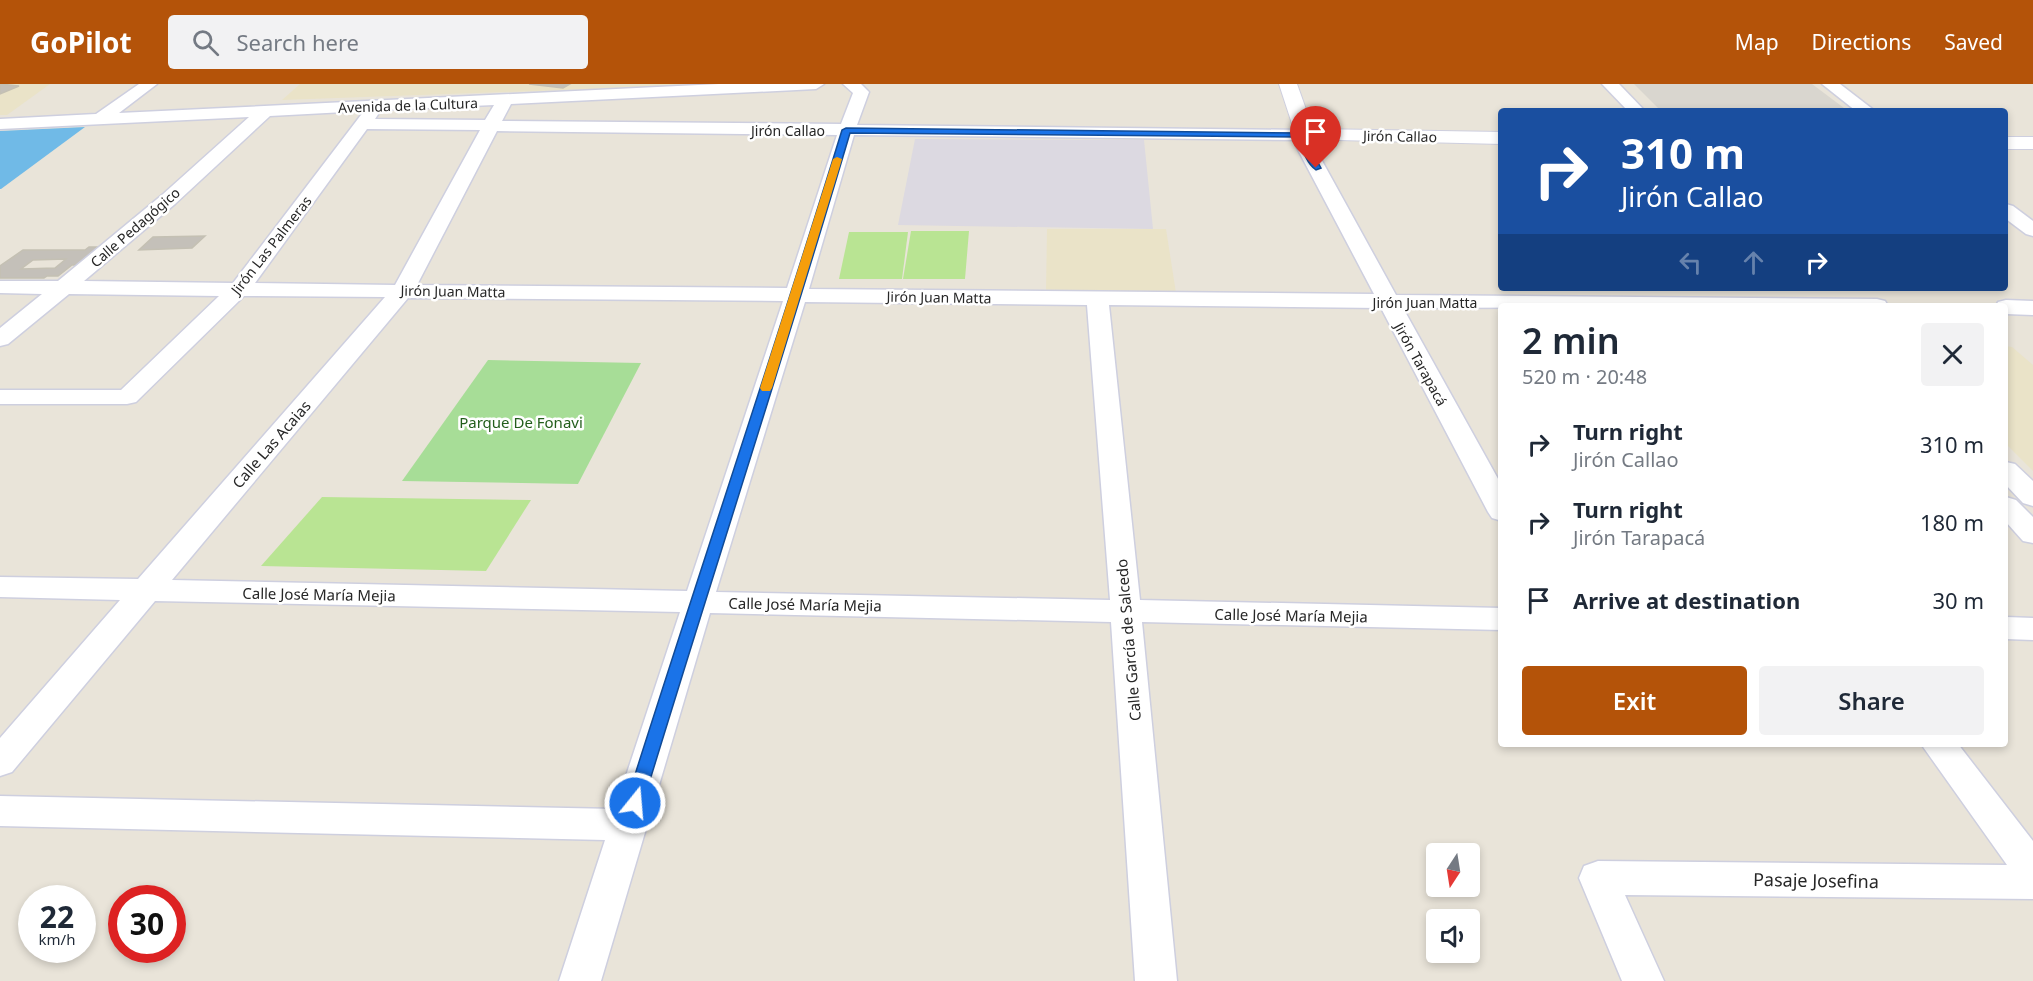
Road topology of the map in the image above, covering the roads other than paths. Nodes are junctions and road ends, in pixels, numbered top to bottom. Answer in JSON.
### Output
{"nodes":[{"id":1,"x":149,"y":84,"type":"edge"},
{"id":2,"x":816,"y":84,"type":"edge"},
{"id":3,"x":850,"y":84,"type":"edge"},
{"id":4,"x":1288,"y":84,"type":"edge"},
{"id":5,"x":1610,"y":84,"type":"edge"},
{"id":6,"x":1830,"y":84,"type":"edge"},
{"id":7,"x":504,"y":101,"type":"junction"},
{"id":8,"x":376,"y":106,"type":"junction"},
{"id":9,"x":1634,"y":108,"type":"edge"},
{"id":10,"x":1863,"y":108,"type":"edge"},
{"id":11,"x":265,"y":111,"type":"junction"},
{"id":12,"x":99,"y":120,"type":"junction"},
{"id":13,"x":0,"y":124,"type":"edge"},
{"id":14,"x":363,"y":124,"type":"junction"},
{"id":15,"x":490,"y":128,"type":"junction"},
{"id":16,"x":846,"y":130,"type":"junction"},
{"id":17,"x":1304,"y":135,"type":"junction"},
{"id":18,"x":1498,"y":138,"type":"edge"},
{"id":19,"x":2008,"y":143,"type":"edge"},
{"id":20,"x":2033,"y":143,"type":"edge"},
{"id":21,"x":2008,"y":211,"type":"edge"},
{"id":22,"x":2033,"y":230,"type":"edge"},
{"id":23,"x":66,"y":286,"type":"junction"},
{"id":24,"x":0,"y":287,"type":"edge"},
{"id":25,"x":240,"y":288,"type":"junction"},
{"id":26,"x":403,"y":290,"type":"junction"},
{"id":27,"x":1797,"y":291,"type":"edge"},
{"id":28,"x":1824,"y":291,"type":"edge"},
{"id":29,"x":796,"y":296,"type":"junction"},
{"id":30,"x":1096,"y":299,"type":"junction"},
{"id":31,"x":1388,"y":302,"type":"junction"},
{"id":32,"x":1498,"y":303,"type":"edge"},
{"id":33,"x":1808,"y":303,"type":"edge"},
{"id":34,"x":1836,"y":303,"type":"edge"},
{"id":35,"x":2008,"y":307,"type":"edge"},
{"id":36,"x":2033,"y":308,"type":"edge"},
{"id":37,"x":0,"y":339,"type":"edge"},
{"id":38,"x":0,"y":397,"type":"edge"},
{"id":39,"x":2008,"y":472,"type":"edge"},
{"id":40,"x":2033,"y":497,"type":"edge"},
{"id":41,"x":1498,"y":505,"type":"edge"},
{"id":42,"x":2008,"y":508,"type":"edge"},
{"id":43,"x":2033,"y":534,"type":"edge"},
{"id":44,"x":0,"y":587,"type":"edge"},
{"id":45,"x":146,"y":590,"type":"junction"},
{"id":46,"x":697,"y":601,"type":"junction"},
{"id":47,"x":1126,"y":612,"type":"junction"},
{"id":48,"x":1498,"y":619,"type":"edge"},
{"id":49,"x":2008,"y":628,"type":"edge"},
{"id":50,"x":2033,"y":629,"type":"edge"},
{"id":51,"x":1940,"y":747,"type":"edge"},
{"id":52,"x":0,"y":762,"type":"edge"},
{"id":53,"x":0,"y":810,"type":"edge"},
{"id":54,"x":628,"y":825,"type":"junction"},
{"id":55,"x":2033,"y":870,"type":"edge"},
{"id":56,"x":2033,"y":882,"type":"edge"},
{"id":57,"x":579,"y":981,"type":"edge"},
{"id":58,"x":1156,"y":981,"type":"edge"},
{"id":59,"x":1643,"y":981,"type":"edge"}],
"edges":[{"from":1,"to":12,"type":"street"},
{"from":2,"to":7,"type":"street","name":"Avenida de la Cultura"},
{"from":3,"to":16,"type":"street"},
{"from":4,"to":17,"type":"street","name":"Jirón Tarapacá"},
{"from":5,"to":9,"type":"street"},
{"from":6,"to":10,"type":"street"},
{"from":7,"to":8,"type":"street","name":"Avenida de la Cultura"},
{"from":7,"to":15,"type":"street","name":"Calle Las Acaias"},
{"from":8,"to":11,"type":"street","name":"Avenida de la Cultura"},
{"from":8,"to":14,"type":"street","name":"Jirón Las Palmeras"},
{"from":11,"to":12,"type":"street","name":"Avenida de la Cultura"},
{"from":11,"to":23,"type":"street","name":"Calle Pedagógico"},
{"from":12,"to":13,"type":"street","name":"Avenida de la Cultura"},
{"from":14,"to":15,"type":"street","name":"Jirón Callao"},
{"from":14,"to":25,"type":"street","name":"Jirón Las Palmeras"},
{"from":15,"to":16,"type":"street","name":"Jirón Callao"},
{"from":15,"to":26,"type":"street","name":"Calle Las Acaias"},
{"from":16,"to":17,"type":"street","name":"Jirón Callao"},
{"from":16,"to":29,"type":"street"},
{"from":17,"to":18,"type":"street","name":"Jirón Callao"},
{"from":17,"to":31,"type":"street","name":"Jirón Tarapacá"},
{"from":19,"to":20,"type":"street"},
{"from":21,"to":22,"type":"street"},
{"from":23,"to":24,"type":"street","name":"Jirón Juan Matta"},
{"from":23,"to":25,"type":"street","name":"Jirón Juan Matta"},
{"from":23,"to":37,"type":"street","name":"Calle Pedagógico"},
{"from":25,"to":26,"type":"street","name":"Jirón Juan Matta"},
{"from":25,"to":38,"type":"street","name":"Jirón Las Palmeras"},
{"from":26,"to":29,"type":"street","name":"Jirón Juan Matta"},
{"from":26,"to":45,"type":"street","name":"Calle Las Acaias"},
{"from":27,"to":33,"type":"street"},
{"from":28,"to":34,"type":"street"},
{"from":29,"to":30,"type":"street","name":"Jirón Juan Matta"},
{"from":29,"to":46,"type":"street"},
{"from":30,"to":31,"type":"street","name":"Jirón Juan Matta"},
{"from":30,"to":47,"type":"street","name":"Calle García de Salcedo"},
{"from":31,"to":32,"type":"street","name":"Jirón Juan Matta"},
{"from":31,"to":41,"type":"street","name":"Jirón Tarapacá"},
{"from":35,"to":36,"type":"street"},
{"from":39,"to":40,"type":"street"},
{"from":42,"to":43,"type":"street"},
{"from":44,"to":45,"type":"street","name":"Calle José María Mejia"},
{"from":45,"to":46,"type":"street","name":"Calle José María Mejia"},
{"from":45,"to":52,"type":"street","name":"Calle Las Acaias"},
{"from":46,"to":47,"type":"street","name":"Calle José María Mejia"},
{"from":46,"to":54,"type":"street"},
{"from":47,"to":48,"type":"street","name":"Calle José María Mejia"},
{"from":47,"to":58,"type":"street","name":"Calle García de Salcedo"},
{"from":49,"to":50,"type":"street"},
{"from":51,"to":55,"type":"street"},
{"from":53,"to":54,"type":"street"},
{"from":54,"to":57,"type":"street"},
{"from":56,"to":59,"type":"street","name":"Pasaje Josefina"}]}
